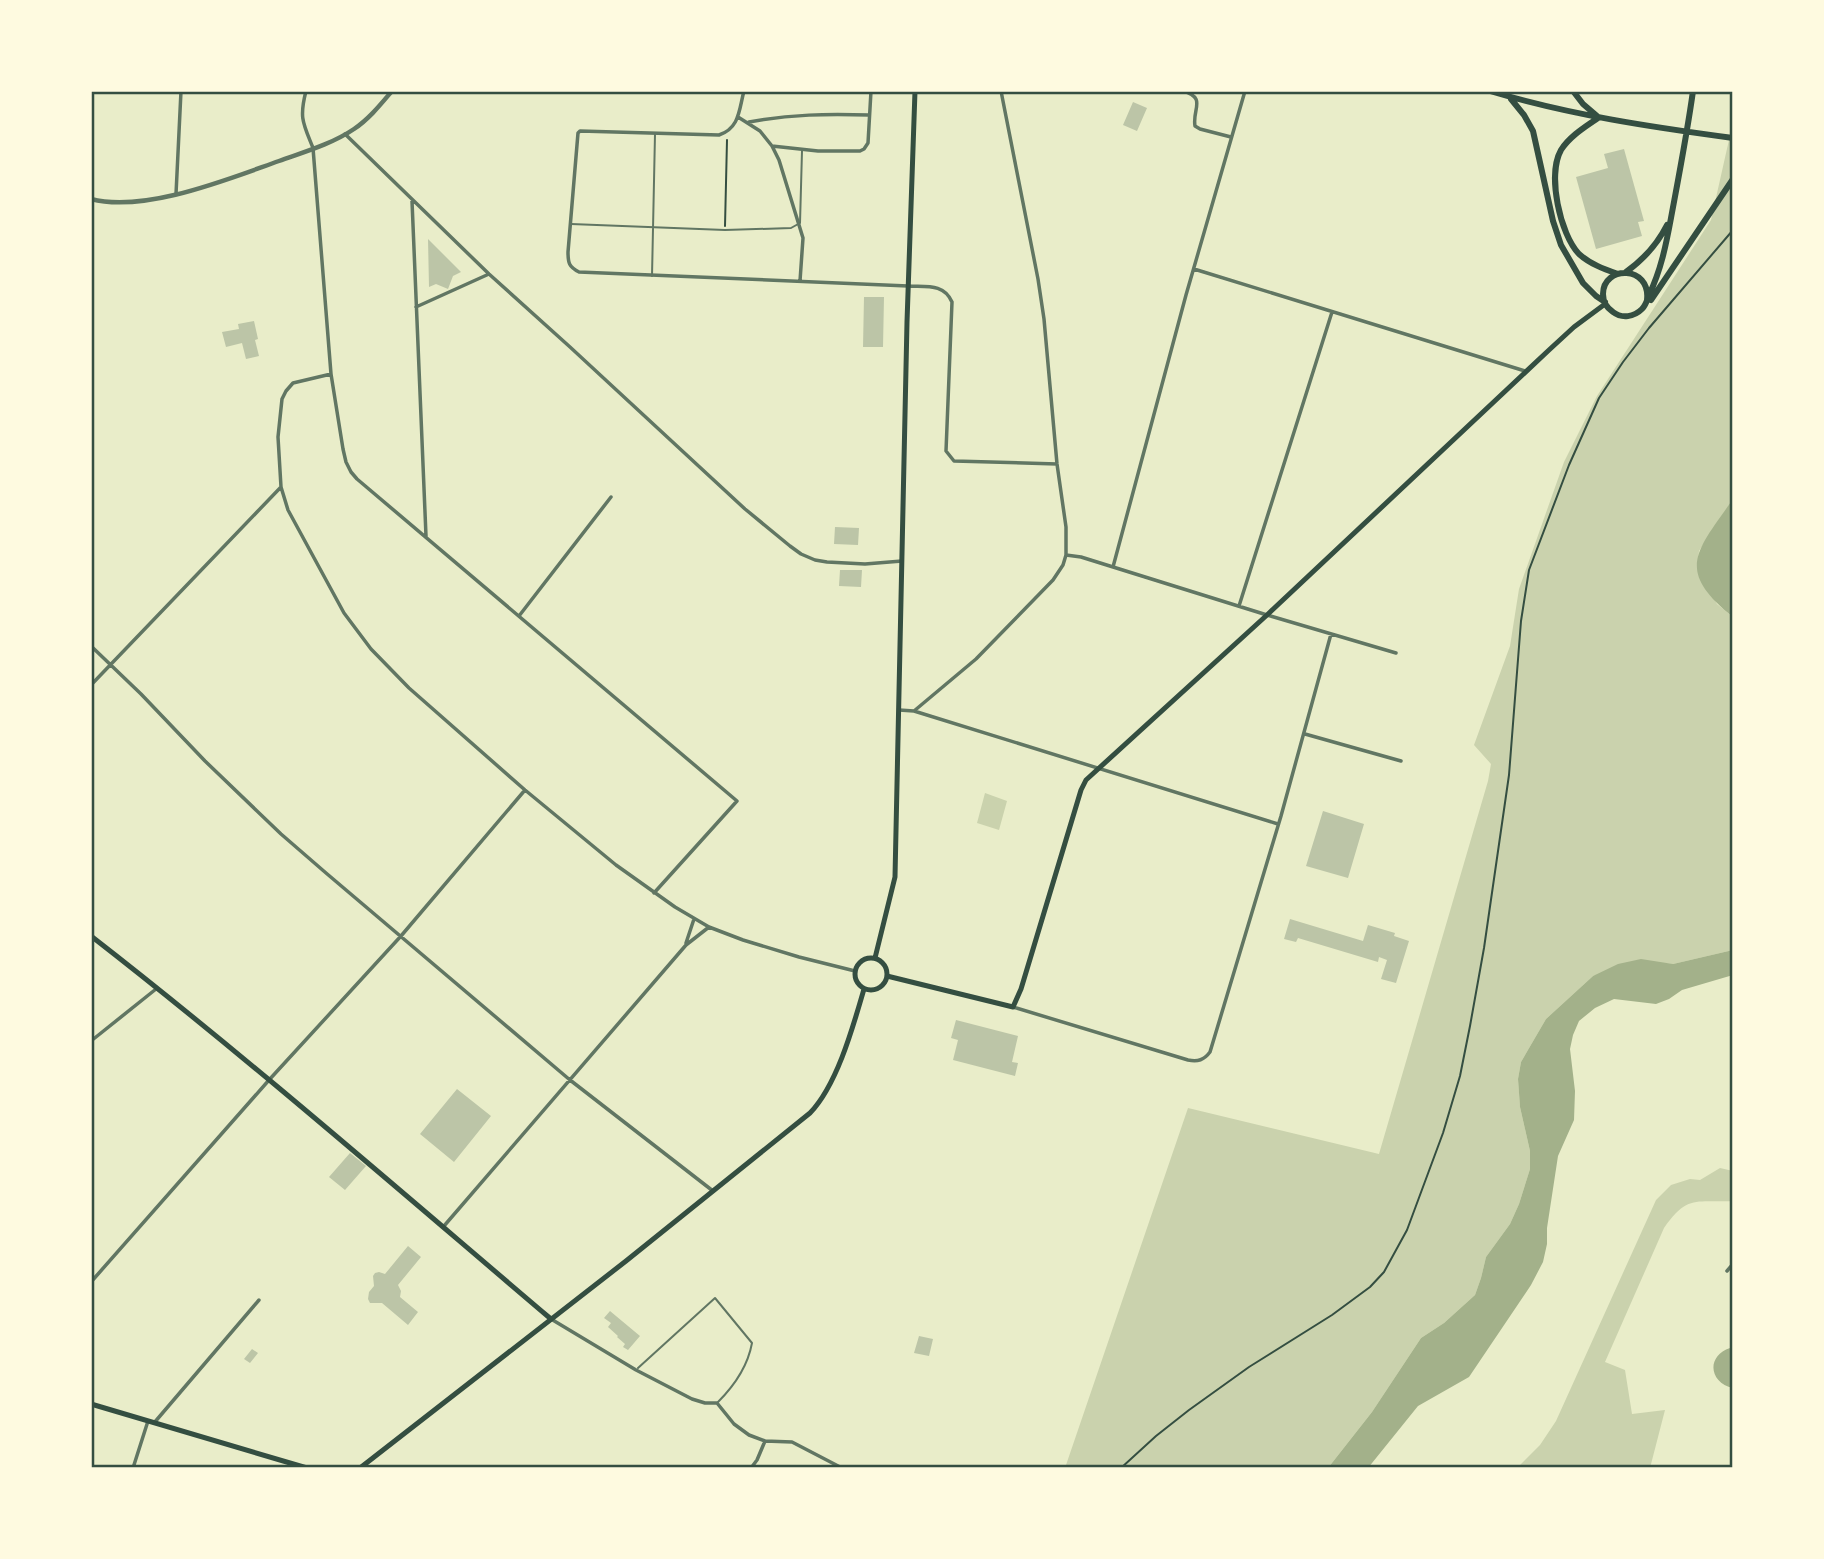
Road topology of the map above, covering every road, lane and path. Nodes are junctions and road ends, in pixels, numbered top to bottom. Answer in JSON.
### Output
{"nodes":[{"id":1,"x":181,"y":91,"type":"edge"},
{"id":2,"x":306,"y":91,"type":"edge"},
{"id":3,"x":392,"y":91,"type":"edge"},
{"id":4,"x":744,"y":91,"type":"edge"},
{"id":5,"x":871,"y":91,"type":"edge"},
{"id":6,"x":885,"y":91,"type":"edge"},
{"id":7,"x":1001,"y":91,"type":"edge"},
{"id":8,"x":1183,"y":91,"type":"edge"},
{"id":9,"x":1245,"y":91,"type":"edge"},
{"id":10,"x":1490,"y":91,"type":"edge"},
{"id":11,"x":1573,"y":91,"type":"edge"},
{"id":12,"x":1693,"y":91,"type":"edge"},
{"id":13,"x":915,"y":92,"type":"edge"},
{"id":14,"x":1510,"y":97,"type":"junction"},
{"id":15,"x":869,"y":115,"type":"junction"},
{"id":16,"x":737,"y":117,"type":"junction"},
{"id":17,"x":1598,"y":118,"type":"junction"},
{"id":18,"x":748,"y":122,"type":"junction"},
{"id":19,"x":727,"y":132,"type":"junction"},
{"id":20,"x":654,"y":133,"type":"junction"},
{"id":21,"x":345,"y":134,"type":"junction"},
{"id":22,"x":1232,"y":137,"type":"junction"},
{"id":23,"x":1733,"y":138,"type":"edge"},
{"id":24,"x":772,"y":146,"type":"junction"},
{"id":25,"x":313,"y":148,"type":"junction"},
{"id":26,"x":802,"y":150,"type":"junction"},
{"id":27,"x":1733,"y":178,"type":"edge"},
{"id":28,"x":176,"y":194,"type":"junction"},
{"id":29,"x":412,"y":199,"type":"junction"},
{"id":30,"x":92,"y":201,"type":"edge"},
{"id":31,"x":1672,"y":214,"type":"junction"},
{"id":32,"x":570,"y":223,"type":"junction"},
{"id":33,"x":800,"y":223,"type":"junction"},
{"id":34,"x":653,"y":228,"type":"junction"},
{"id":35,"x":725,"y":230,"type":"junction"},
{"id":36,"x":1733,"y":230,"type":"edge"},
{"id":37,"x":1193,"y":269,"type":"junction"},
{"id":38,"x":1621,"y":273,"type":"junction"},
{"id":39,"x":489,"y":274,"type":"junction"},
{"id":40,"x":652,"y":275,"type":"junction"},
{"id":41,"x":800,"y":282,"type":"junction"},
{"id":42,"x":908,"y":286,"type":"junction"},
{"id":43,"x":1605,"y":303,"type":"junction"},
{"id":44,"x":1646,"y":303,"type":"junction"},
{"id":45,"x":416,"y":307,"type":"junction"},
{"id":46,"x":1332,"y":312,"type":"junction"},
{"id":47,"x":1527,"y":372,"type":"junction"},
{"id":48,"x":331,"y":374,"type":"junction"},
{"id":49,"x":1057,"y":464,"type":"junction"},
{"id":50,"x":281,"y":487,"type":"junction"},
{"id":51,"x":611,"y":497,"type":"dead end"},
{"id":52,"x":426,"y":536,"type":"junction"},
{"id":53,"x":1066,"y":555,"type":"junction"},
{"id":54,"x":902,"y":561,"type":"junction"},
{"id":55,"x":1113,"y":567,"type":"junction"},
{"id":56,"x":1239,"y":606,"type":"junction"},
{"id":57,"x":1267,"y":615,"type":"junction"},
{"id":58,"x":519,"y":616,"type":"junction"},
{"id":59,"x":1331,"y":634,"type":"junction"},
{"id":60,"x":91,"y":646,"type":"edge"},
{"id":61,"x":1396,"y":653,"type":"dead end"},
{"id":62,"x":111,"y":665,"type":"junction"},
{"id":63,"x":91,"y":685,"type":"edge"},
{"id":64,"x":899,"y":710,"type":"junction"},
{"id":65,"x":914,"y":711,"type":"junction"},
{"id":66,"x":1305,"y":734,"type":"junction"},
{"id":67,"x":1401,"y":761,"type":"dead end"},
{"id":68,"x":1098,"y":768,"type":"junction"},
{"id":69,"x":525,"y":790,"type":"junction"},
{"id":70,"x":1279,"y":824,"type":"junction"},
{"id":71,"x":654,"y":893,"type":"junction"},
{"id":72,"x":694,"y":919,"type":"junction"},
{"id":73,"x":709,"y":927,"type":"junction"},
{"id":74,"x":91,"y":936,"type":"edge"},
{"id":75,"x":401,"y":936,"type":"junction"},
{"id":76,"x":685,"y":945,"type":"junction"},
{"id":77,"x":875,"y":958,"type":"junction"},
{"id":78,"x":855,"y":971,"type":"junction"},
{"id":79,"x":887,"y":976,"type":"junction"},
{"id":80,"x":158,"y":988,"type":"junction"},
{"id":81,"x":864,"y":989,"type":"junction"},
{"id":82,"x":1013,"y":1007,"type":"junction"},
{"id":83,"x":91,"y":1041,"type":"edge"},
{"id":84,"x":269,"y":1080,"type":"junction"},
{"id":85,"x":570,"y":1080,"type":"junction"},
{"id":86,"x":713,"y":1191,"type":"junction"},
{"id":87,"x":443,"y":1227,"type":"junction"},
{"id":88,"x":1733,"y":1264,"type":"edge"},
{"id":89,"x":1727,"y":1271,"type":"dead end"},
{"id":90,"x":91,"y":1282,"type":"edge"},
{"id":91,"x":259,"y":1300,"type":"dead end"},
{"id":92,"x":551,"y":1319,"type":"junction"},
{"id":93,"x":636,"y":1370,"type":"junction"},
{"id":94,"x":717,"y":1403,"type":"junction"},
{"id":95,"x":91,"y":1404,"type":"edge"},
{"id":96,"x":151,"y":1422,"type":"junction"},
{"id":97,"x":765,"y":1441,"type":"junction"},
{"id":98,"x":133,"y":1468,"type":"edge"},
{"id":99,"x":307,"y":1468,"type":"edge"},
{"id":100,"x":360,"y":1468,"type":"edge"},
{"id":101,"x":751,"y":1468,"type":"edge"},
{"id":102,"x":842,"y":1468,"type":"edge"},
{"id":103,"x":1121,"y":1468,"type":"edge"}],
"edges":[{"from":1,"to":28,"type":"street"},
{"from":2,"to":25,"type":"street"},
{"from":3,"to":21,"type":"street"},
{"from":4,"to":16,"type":"street"},
{"from":5,"to":15,"type":"street"},
{"from":6,"to":13,"type":"street"},
{"from":7,"to":49,"type":"street"},
{"from":8,"to":22,"type":"street"},
{"from":9,"to":22,"type":"street"},
{"from":10,"to":14,"type":"main road"},
{"from":11,"to":17,"type":"main road"},
{"from":12,"to":31,"type":"main road"},
{"from":13,"to":42,"type":"main road"},
{"from":14,"to":17,"type":"main road"},
{"from":14,"to":43,"type":"main road"},
{"from":15,"to":18,"type":"street"},
{"from":15,"to":26,"type":"street"},
{"from":16,"to":18,"type":"street"},
{"from":16,"to":19,"type":"street"},
{"from":17,"to":23,"type":"main road"},
{"from":17,"to":38,"type":"main road"},
{"from":18,"to":24,"type":"street"},
{"from":19,"to":20,"type":"street"},
{"from":19,"to":35,"type":"path"},
{"from":20,"to":32,"type":"street"},
{"from":20,"to":34,"type":"lane"},
{"from":21,"to":25,"type":"street"},
{"from":21,"to":29,"type":"street"},
{"from":22,"to":37,"type":"street"},
{"from":24,"to":26,"type":"street"},
{"from":24,"to":33,"type":"street"},
{"from":25,"to":28,"type":"street"},
{"from":25,"to":48,"type":"street"},
{"from":26,"to":33,"type":"lane"},
{"from":27,"to":44,"type":"main road"},
{"from":28,"to":30,"type":"street"},
{"from":29,"to":39,"type":"street"},
{"from":29,"to":45,"type":"street"},
{"from":31,"to":38,"type":"main road"},
{"from":31,"to":44,"type":"main road"},
{"from":32,"to":34,"type":"lane"},
{"from":32,"to":40,"type":"street"},
{"from":33,"to":35,"type":"lane"},
{"from":33,"to":41,"type":"street"},
{"from":34,"to":35,"type":"lane"},
{"from":34,"to":40,"type":"lane"},
{"from":36,"to":103,"type":"path"},
{"from":37,"to":46,"type":"street"},
{"from":37,"to":55,"type":"street"},
{"from":38,"to":43,"type":"main road"},
{"from":38,"to":44,"type":"main road"},
{"from":39,"to":45,"type":"street"},
{"from":39,"to":54,"type":"street"},
{"from":40,"to":41,"type":"street"},
{"from":41,"to":42,"type":"street"},
{"from":42,"to":49,"type":"street"},
{"from":42,"to":54,"type":"main road"},
{"from":43,"to":44,"type":"main road"},
{"from":43,"to":47,"type":"main road"},
{"from":45,"to":52,"type":"street"},
{"from":46,"to":47,"type":"street"},
{"from":46,"to":56,"type":"street"},
{"from":47,"to":57,"type":"main road"},
{"from":48,"to":50,"type":"street"},
{"from":48,"to":52,"type":"street"},
{"from":49,"to":53,"type":"street"},
{"from":50,"to":62,"type":"street"},
{"from":50,"to":69,"type":"street"},
{"from":51,"to":58,"type":"street"},
{"from":52,"to":58,"type":"street"},
{"from":53,"to":55,"type":"street"},
{"from":53,"to":65,"type":"street"},
{"from":54,"to":64,"type":"main road"},
{"from":55,"to":56,"type":"street"},
{"from":56,"to":57,"type":"street"},
{"from":57,"to":59,"type":"street"},
{"from":57,"to":68,"type":"main road"},
{"from":58,"to":71,"type":"street"},
{"from":59,"to":61,"type":"street"},
{"from":59,"to":66,"type":"street"},
{"from":60,"to":62,"type":"street"},
{"from":62,"to":63,"type":"street"},
{"from":62,"to":75,"type":"street"},
{"from":64,"to":65,"type":"street"},
{"from":64,"to":77,"type":"main road"},
{"from":65,"to":68,"type":"street"},
{"from":66,"to":67,"type":"street"},
{"from":66,"to":70,"type":"street"},
{"from":68,"to":70,"type":"street"},
{"from":68,"to":82,"type":"main road"},
{"from":69,"to":71,"type":"street"},
{"from":69,"to":75,"type":"street"},
{"from":70,"to":82,"type":"street"},
{"from":71,"to":72,"type":"street"},
{"from":72,"to":73,"type":"street"},
{"from":72,"to":76,"type":"street"},
{"from":73,"to":76,"type":"street"},
{"from":73,"to":78,"type":"street"},
{"from":74,"to":80,"type":"main road"},
{"from":75,"to":84,"type":"street"},
{"from":75,"to":85,"type":"street"},
{"from":76,"to":85,"type":"street"},
{"from":77,"to":78,"type":"main road"},
{"from":77,"to":79,"type":"main road"},
{"from":78,"to":81,"type":"main road"},
{"from":79,"to":81,"type":"main road"},
{"from":79,"to":82,"type":"main road"},
{"from":80,"to":83,"type":"street"},
{"from":80,"to":84,"type":"main road"},
{"from":81,"to":86,"type":"main road"},
{"from":84,"to":87,"type":"main road"},
{"from":84,"to":90,"type":"street"},
{"from":85,"to":86,"type":"street"},
{"from":85,"to":87,"type":"street"},
{"from":86,"to":92,"type":"main road"},
{"from":87,"to":92,"type":"main road"},
{"from":88,"to":89,"type":"street"},
{"from":91,"to":96,"type":"street"},
{"from":92,"to":93,"type":"street"},
{"from":92,"to":100,"type":"main road"},
{"from":93,"to":94,"type":"street"},
{"from":93,"to":94,"type":"lane"},
{"from":94,"to":97,"type":"street"},
{"from":95,"to":96,"type":"main road"},
{"from":96,"to":98,"type":"street"},
{"from":96,"to":99,"type":"main road"},
{"from":97,"to":101,"type":"street"},
{"from":97,"to":102,"type":"street"}]}
